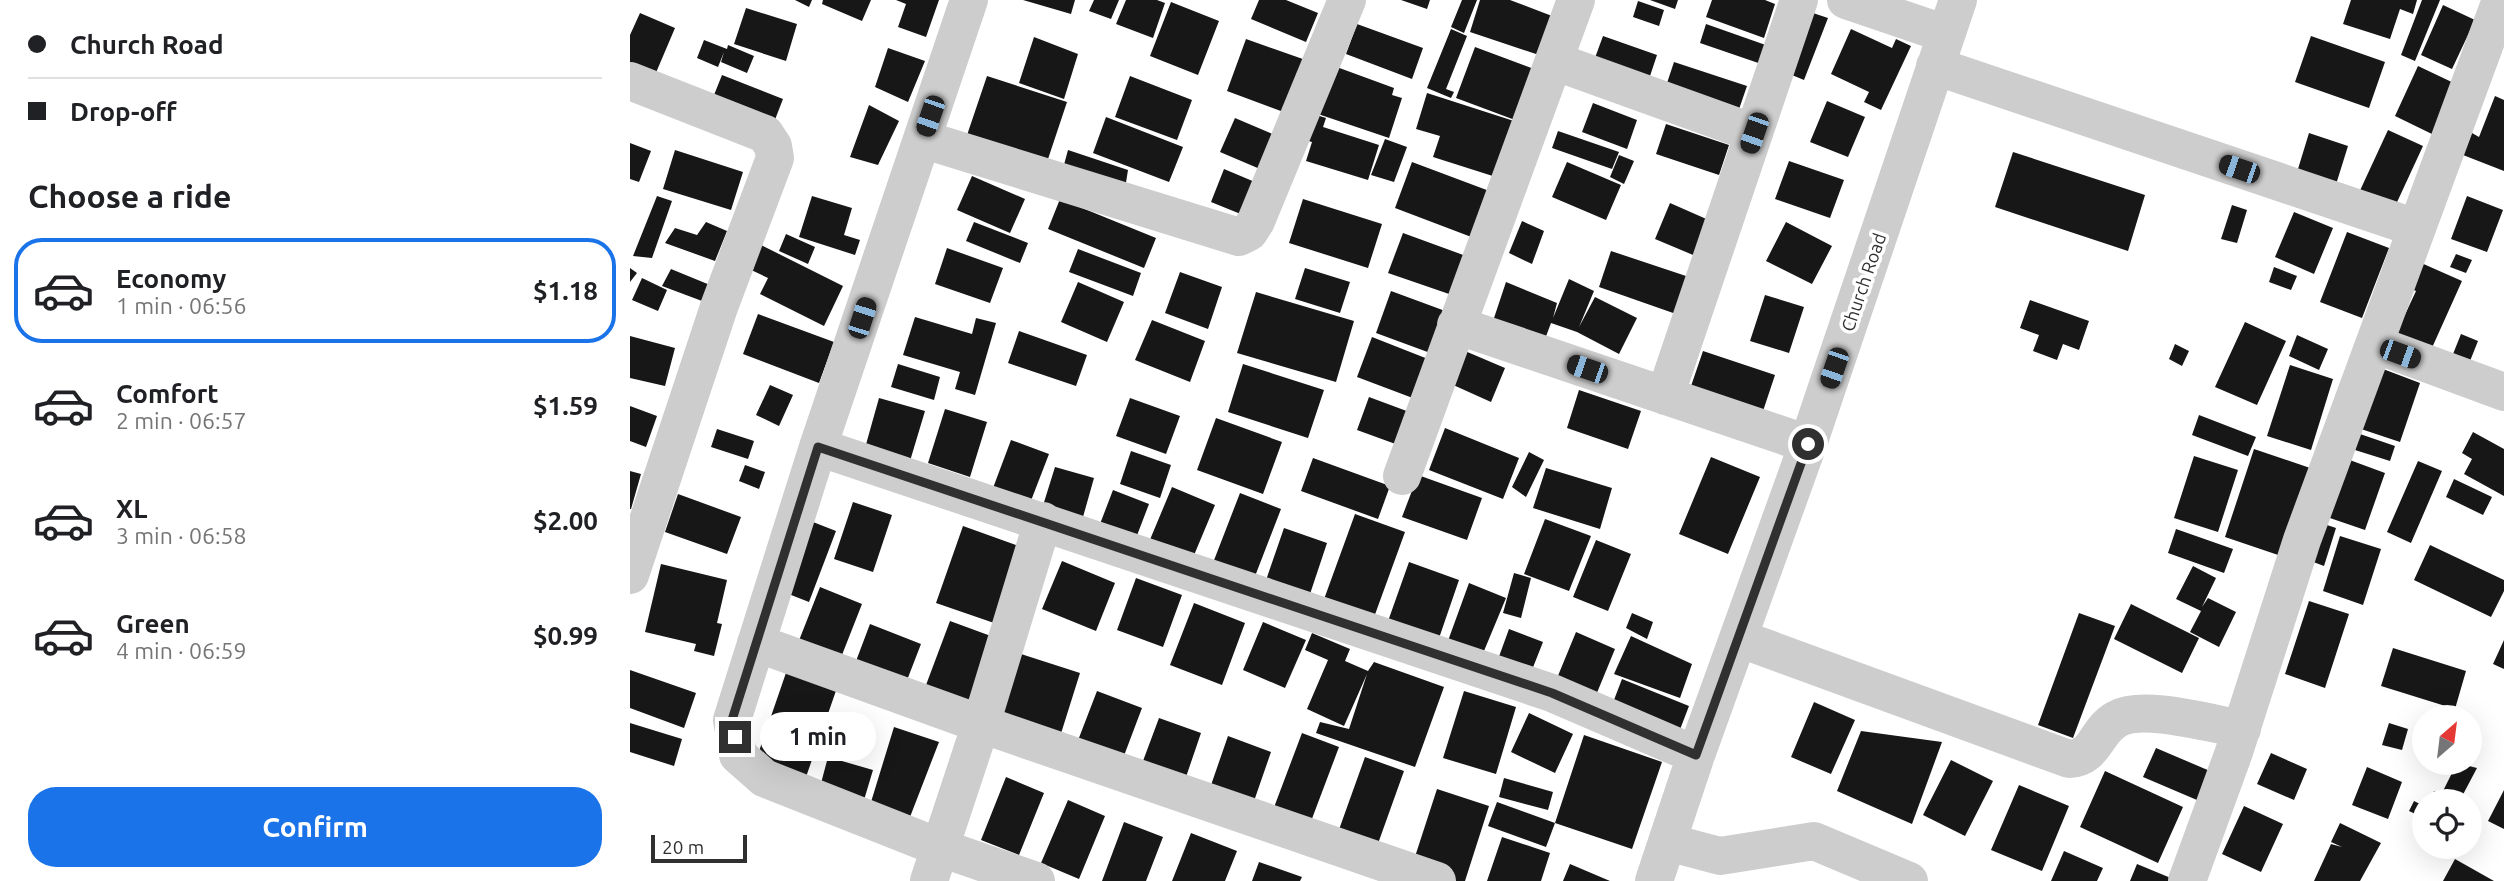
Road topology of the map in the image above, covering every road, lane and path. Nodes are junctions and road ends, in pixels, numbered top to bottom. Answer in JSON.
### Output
{"nodes":[{"id":1,"x":970,"y":0,"type":"edge"},
{"id":2,"x":1347,"y":0,"type":"edge"},
{"id":3,"x":1576,"y":0,"type":"edge"},
{"id":4,"x":1799,"y":0,"type":"edge"},
{"id":5,"x":1846,"y":0,"type":"edge"},
{"id":6,"x":2501,"y":0,"type":"edge"},
{"id":7,"x":1946,"y":33,"type":"edge"},
{"id":8,"x":1554,"y":61,"type":"junction"},
{"id":9,"x":630,"y":82,"type":"edge"},
{"id":10,"x":1754,"y":133,"type":"junction"},
{"id":11,"x":922,"y":139,"type":"junction"},
{"id":12,"x":2416,"y":228,"type":"junction"},
{"id":13,"x":1457,"y":325,"type":"junction"},
{"id":14,"x":2374,"y":344,"type":"junction"},
{"id":15,"x":2504,"y":392,"type":"edge"},
{"id":16,"x":1665,"y":396,"type":"junction"},
{"id":17,"x":1808,"y":444,"type":"junction"},
{"id":18,"x":818,"y":447,"type":"junction"},
{"id":19,"x":1402,"y":475,"type":"dead end"},
{"id":20,"x":1043,"y":521,"type":"junction"},
{"id":21,"x":630,"y":575,"type":"edge"},
{"id":22,"x":1738,"y":638,"type":"junction"},
{"id":23,"x":756,"y":643,"type":"junction"},
{"id":24,"x":981,"y":724,"type":"junction"},
{"id":25,"x":2242,"y":729,"type":"junction"},
{"id":26,"x":1696,"y":755,"type":"junction"},
{"id":27,"x":1667,"y":842,"type":"junction"},
{"id":28,"x":935,"y":865,"type":"edge"},
{"id":29,"x":1398,"y":875,"type":"edge"},
{"id":30,"x":1037,"y":881,"type":"edge"},
{"id":31,"x":1437,"y":881,"type":"edge"},
{"id":32,"x":1654,"y":881,"type":"edge"},
{"id":33,"x":1909,"y":881,"type":"edge"},
{"id":34,"x":2187,"y":881,"type":"edge"}],
"edges":[{"from":1,"to":11,"type":"street"},
{"from":2,"to":11,"type":"street"},
{"from":3,"to":8,"type":"street"},
{"from":4,"to":10,"type":"street"},
{"from":5,"to":7,"type":"street"},
{"from":6,"to":12,"type":"street"},
{"from":7,"to":12,"type":"street"},
{"from":7,"to":17,"type":"street","name":"Church Road"},
{"from":8,"to":10,"type":"street"},
{"from":8,"to":13,"type":"street"},
{"from":9,"to":21,"type":"street"},
{"from":10,"to":16,"type":"street"},
{"from":11,"to":18,"type":"street"},
{"from":12,"to":14,"type":"street"},
{"from":13,"to":16,"type":"street"},
{"from":13,"to":19,"type":"street"},
{"from":14,"to":15,"type":"street"},
{"from":14,"to":25,"type":"street"},
{"from":16,"to":17,"type":"street"},
{"from":17,"to":22,"type":"street","name":"Church Road"},
{"from":18,"to":20,"type":"street"},
{"from":18,"to":23,"type":"street"},
{"from":20,"to":24,"type":"street"},
{"from":20,"to":26,"type":"street"},
{"from":22,"to":25,"type":"street"},
{"from":22,"to":26,"type":"street","name":"Church Road"},
{"from":23,"to":24,"type":"street"},
{"from":23,"to":28,"type":"street"},
{"from":24,"to":28,"type":"street"},
{"from":24,"to":29,"type":"street"},
{"from":25,"to":34,"type":"street"},
{"from":26,"to":27,"type":"street","name":"Church Road"},
{"from":27,"to":32,"type":"street","name":"Church Road"},
{"from":27,"to":33,"type":"street"},
{"from":28,"to":30,"type":"street"},
{"from":29,"to":31,"type":"street"}]}
